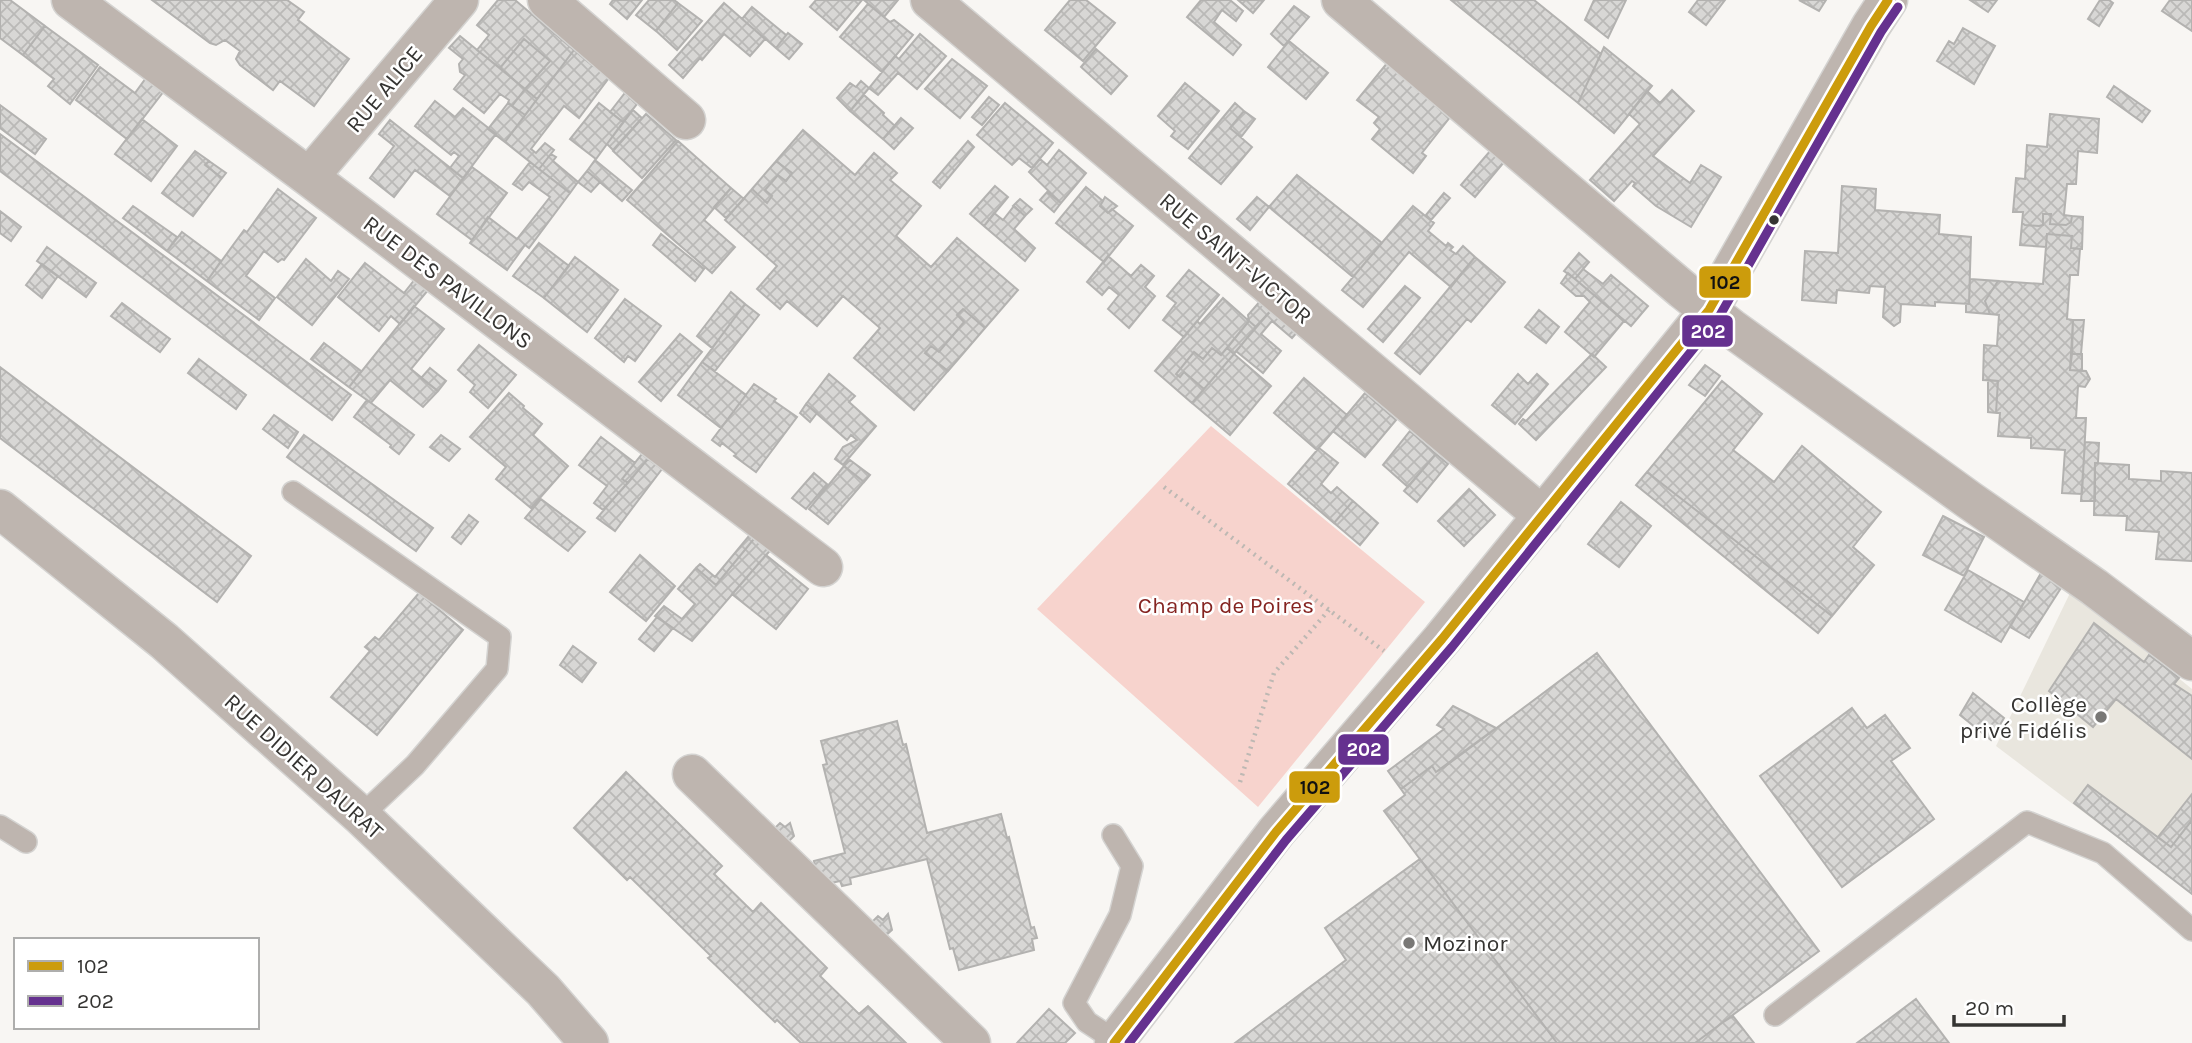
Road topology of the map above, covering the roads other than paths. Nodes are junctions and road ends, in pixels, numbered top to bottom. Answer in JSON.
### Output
{"nodes":[{"id":1,"x":71,"y":0,"type":"edge"},
{"id":2,"x":459,"y":0,"type":"edge"},
{"id":3,"x":547,"y":0,"type":"edge"},
{"id":4,"x":930,"y":0,"type":"edge"},
{"id":5,"x":1341,"y":0,"type":"edge"},
{"id":6,"x":1888,"y":0,"type":"edge"},
{"id":7,"x":686,"y":120,"type":"dead end"},
{"id":8,"x":309,"y":177,"type":"junction"},
{"id":9,"x":1709,"y":310,"type":"junction"},
{"id":10,"x":293,"y":492,"type":"dead end"},
{"id":11,"x":0,"y":509,"type":"edge"},
{"id":12,"x":1542,"y":516,"type":"junction"},
{"id":13,"x":823,"y":567,"type":"dead end"},
{"id":14,"x":2192,"y":661,"type":"edge"},
{"id":15,"x":692,"y":774,"type":"dead end"},
{"id":16,"x":361,"y":816,"type":"junction"},
{"id":17,"x":0,"y":826,"type":"edge"},
{"id":18,"x":1113,"y":835,"type":"dead end"},
{"id":19,"x":26,"y":842,"type":"dead end"},
{"id":20,"x":2192,"y":930,"type":"edge"},
{"id":21,"x":1775,"y":1015,"type":"dead end"},
{"id":22,"x":1115,"y":1042,"type":"edge"},
{"id":23,"x":589,"y":1043,"type":"edge"},
{"id":24,"x":971,"y":1043,"type":"edge"}],
"edges":[{"from":1,"to":8,"type":"street","name":"RUE DES PAVILLONS"},
{"from":2,"to":8,"type":"street","name":"RUE ALICE"},
{"from":3,"to":7,"type":"street"},
{"from":4,"to":12,"type":"street","name":"RUE SAINT-VICTOR"},
{"from":5,"to":9,"type":"street"},
{"from":6,"to":9,"type":"street"},
{"from":8,"to":13,"type":"street","name":"RUE DES PAVILLONS"},
{"from":9,"to":12,"type":"street"},
{"from":9,"to":14,"type":"street"},
{"from":10,"to":16,"type":"lane"},
{"from":11,"to":16,"type":"street","name":"RUE DIDIER DAURAT"},
{"from":12,"to":22,"type":"street"},
{"from":15,"to":24,"type":"street"},
{"from":16,"to":23,"type":"street","name":"RUE DIDIER DAURAT"},
{"from":17,"to":19,"type":"lane"},
{"from":18,"to":22,"type":"lane"},
{"from":20,"to":21,"type":"lane"}]}
